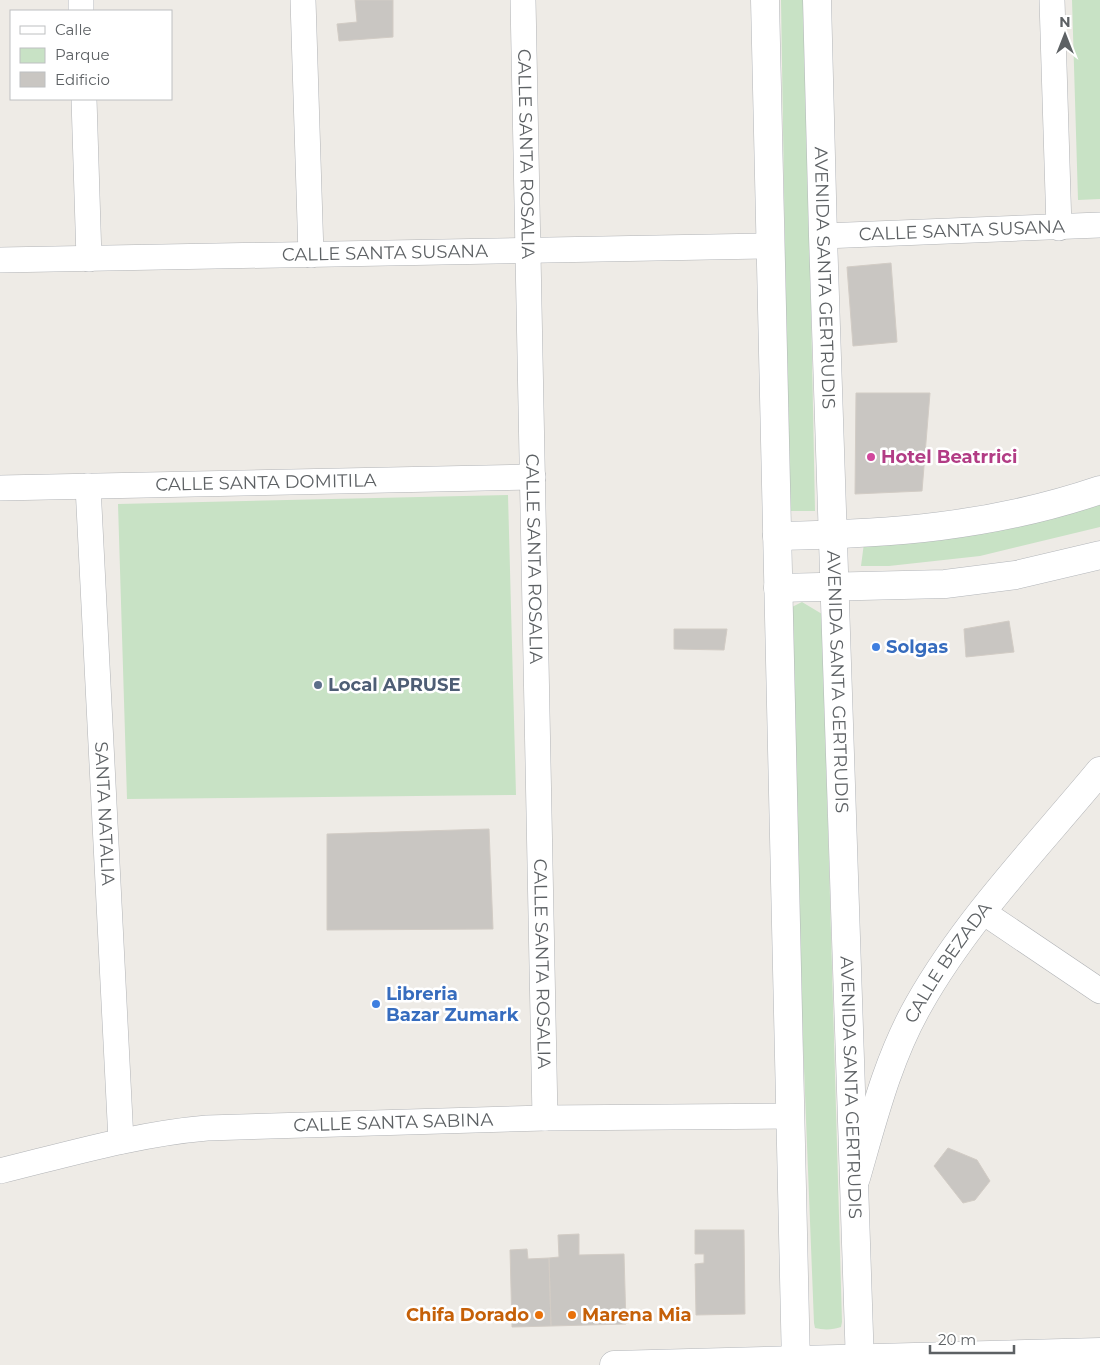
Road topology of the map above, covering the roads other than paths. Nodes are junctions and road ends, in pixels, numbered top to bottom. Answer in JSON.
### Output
{"nodes":[{"id":1,"x":303,"y":0,"type":"edge"},
{"id":2,"x":523,"y":0,"type":"edge"},
{"id":3,"x":764,"y":0,"type":"edge"},
{"id":4,"x":818,"y":0,"type":"edge"},
{"id":5,"x":1052,"y":0,"type":"edge"},
{"id":6,"x":84,"y":100,"type":"edge"},
{"id":7,"x":1100,"y":225,"type":"edge"},
{"id":8,"x":1059,"y":228,"type":"junction"},
{"id":9,"x":823,"y":236,"type":"junction"},
{"id":10,"x":770,"y":246,"type":"junction"},
{"id":11,"x":528,"y":250,"type":"junction"},
{"id":12,"x":311,"y":255,"type":"junction"},
{"id":13,"x":89,"y":259,"type":"junction"},
{"id":14,"x":0,"y":260,"type":"edge"},
{"id":15,"x":532,"y":477,"type":"junction"},
{"id":16,"x":88,"y":486,"type":"junction"},
{"id":17,"x":0,"y":488,"type":"edge"},
{"id":18,"x":1100,"y":490,"type":"edge"},
{"id":19,"x":832,"y":535,"type":"junction"},
{"id":20,"x":776,"y":536,"type":"junction"},
{"id":21,"x":1100,"y":555,"type":"edge"},
{"id":22,"x":834,"y":587,"type":"junction"},
{"id":23,"x":778,"y":588,"type":"junction"},
{"id":24,"x":1100,"y":771,"type":"edge"},
{"id":25,"x":982,"y":912,"type":"junction"},
{"id":26,"x":1100,"y":991,"type":"edge"},
{"id":27,"x":790,"y":1116,"type":"junction"},
{"id":28,"x":545,"y":1118,"type":"junction"},
{"id":29,"x":121,"y":1141,"type":"junction"},
{"id":30,"x":0,"y":1171,"type":"edge"},
{"id":31,"x":854,"y":1187,"type":"junction"},
{"id":32,"x":1100,"y":1352,"type":"edge"},
{"id":33,"x":796,"y":1362,"type":"edge"},
{"id":34,"x":860,"y":1362,"type":"edge"},
{"id":35,"x":614,"y":1365,"type":"edge"}],
"edges":[{"from":1,"to":12,"type":"street"},
{"from":2,"to":11,"type":"street","name":"CALLE SANTA ROSALIA"},
{"from":3,"to":10,"type":"main road"},
{"from":4,"to":9,"type":"main road","name":"AVENIDA SANTA GERTRUDIS"},
{"from":5,"to":8,"type":"street"},
{"from":6,"to":13,"type":"street"},
{"from":7,"to":8,"type":"street","name":"CALLE SANTA SUSANA"},
{"from":8,"to":9,"type":"street","name":"CALLE SANTA SUSANA"},
{"from":9,"to":19,"type":"main road","name":"AVENIDA SANTA GERTRUDIS"},
{"from":10,"to":11,"type":"street","name":"CALLE SANTA SUSANA"},
{"from":10,"to":20,"type":"main road"},
{"from":11,"to":12,"type":"street","name":"CALLE SANTA SUSANA"},
{"from":11,"to":15,"type":"street","name":"CALLE SANTA ROSALIA"},
{"from":12,"to":13,"type":"street","name":"CALLE SANTA SUSANA"},
{"from":13,"to":14,"type":"street","name":"CALLE SANTA SUSANA"},
{"from":15,"to":16,"type":"street","name":"CALLE SANTA DOMITILA"},
{"from":15,"to":28,"type":"street","name":"CALLE SANTA ROSALIA"},
{"from":16,"to":17,"type":"street","name":"CALLE SANTA DOMITILA"},
{"from":16,"to":29,"type":"street","name":"SANTA NATALIA"},
{"from":18,"to":19,"type":"main road"},
{"from":19,"to":20,"type":"main road"},
{"from":19,"to":22,"type":"main road","name":"AVENIDA SANTA GERTRUDIS"},
{"from":20,"to":23,"type":"main road"},
{"from":21,"to":22,"type":"main road"},
{"from":22,"to":23,"type":"main road"},
{"from":22,"to":31,"type":"main road","name":"AVENIDA SANTA GERTRUDIS"},
{"from":23,"to":27,"type":"main road"},
{"from":24,"to":25,"type":"main road","name":"CALLE BEZADA"},
{"from":25,"to":26,"type":"street"},
{"from":25,"to":31,"type":"main road","name":"CALLE BEZADA"},
{"from":27,"to":28,"type":"street","name":"CALLE SANTA SABINA"},
{"from":27,"to":33,"type":"main road"},
{"from":28,"to":29,"type":"street","name":"CALLE SANTA SABINA"},
{"from":29,"to":30,"type":"street","name":"CALLE SANTA SABINA"},
{"from":31,"to":34,"type":"main road","name":"AVENIDA SANTA GERTRUDIS"},
{"from":32,"to":34,"type":"main road"},
{"from":33,"to":34,"type":"main road"},
{"from":33,"to":35,"type":"main road"}]}
